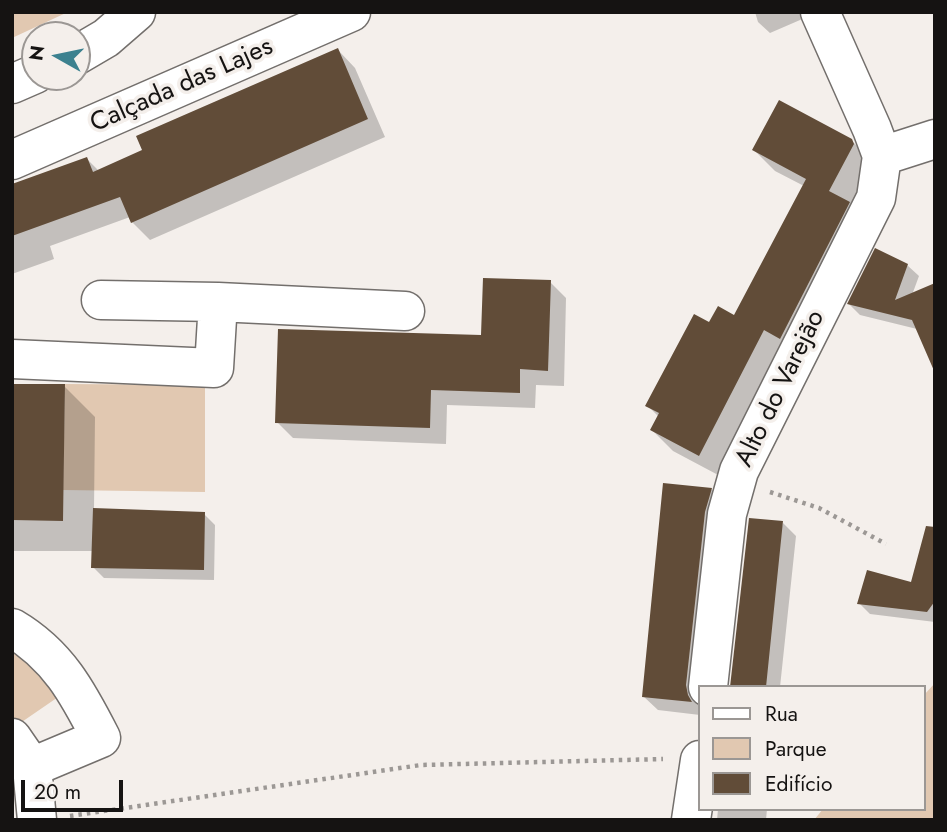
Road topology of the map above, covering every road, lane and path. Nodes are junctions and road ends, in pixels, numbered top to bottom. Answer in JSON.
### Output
{"nodes":[{"id":1,"x":136,"y":12,"type":"edge"},
{"id":2,"x":351,"y":12,"type":"edge"},
{"id":3,"x":820,"y":14,"type":"edge"},
{"id":4,"x":91,"y":47,"type":"edge"},
{"id":5,"x":935,"y":139,"type":"edge"},
{"id":6,"x":882,"y":156,"type":"junction"},
{"id":7,"x":12,"y":160,"type":"edge"},
{"id":8,"x":102,"y":300,"type":"dead end"},
{"id":9,"x":218,"y":302,"type":"junction"},
{"id":10,"x":405,"y":311,"type":"dead end"},
{"id":11,"x":12,"y":359,"type":"edge"},
{"id":12,"x":760,"y":489,"type":"dead end"},
{"id":13,"x":886,"y":544,"type":"dead end"},
{"id":14,"x":12,"y":628,"type":"edge"},
{"id":15,"x":708,"y":685,"type":"edge"},
{"id":16,"x":22,"y":752,"type":"edge"},
{"id":17,"x":686,"y":760,"type":"edge"},
{"id":18,"x":53,"y":818,"type":"edge"},
{"id":19,"x":691,"y":820,"type":"edge"}],
"edges":[{"from":1,"to":4,"type":"street"},
{"from":2,"to":7,"type":"street","name":"Calçada das Lajes"},
{"from":3,"to":6,"type":"street"},
{"from":5,"to":6,"type":"street"},
{"from":6,"to":15,"type":"street","name":"Alto do Varejão"},
{"from":8,"to":9,"type":"street"},
{"from":9,"to":10,"type":"street"},
{"from":9,"to":11,"type":"street"},
{"from":12,"to":13,"type":"path"},
{"from":14,"to":16,"type":"street"},
{"from":16,"to":18,"type":"street"},
{"from":17,"to":18,"type":"path"},
{"from":17,"to":19,"type":"street"}]}
